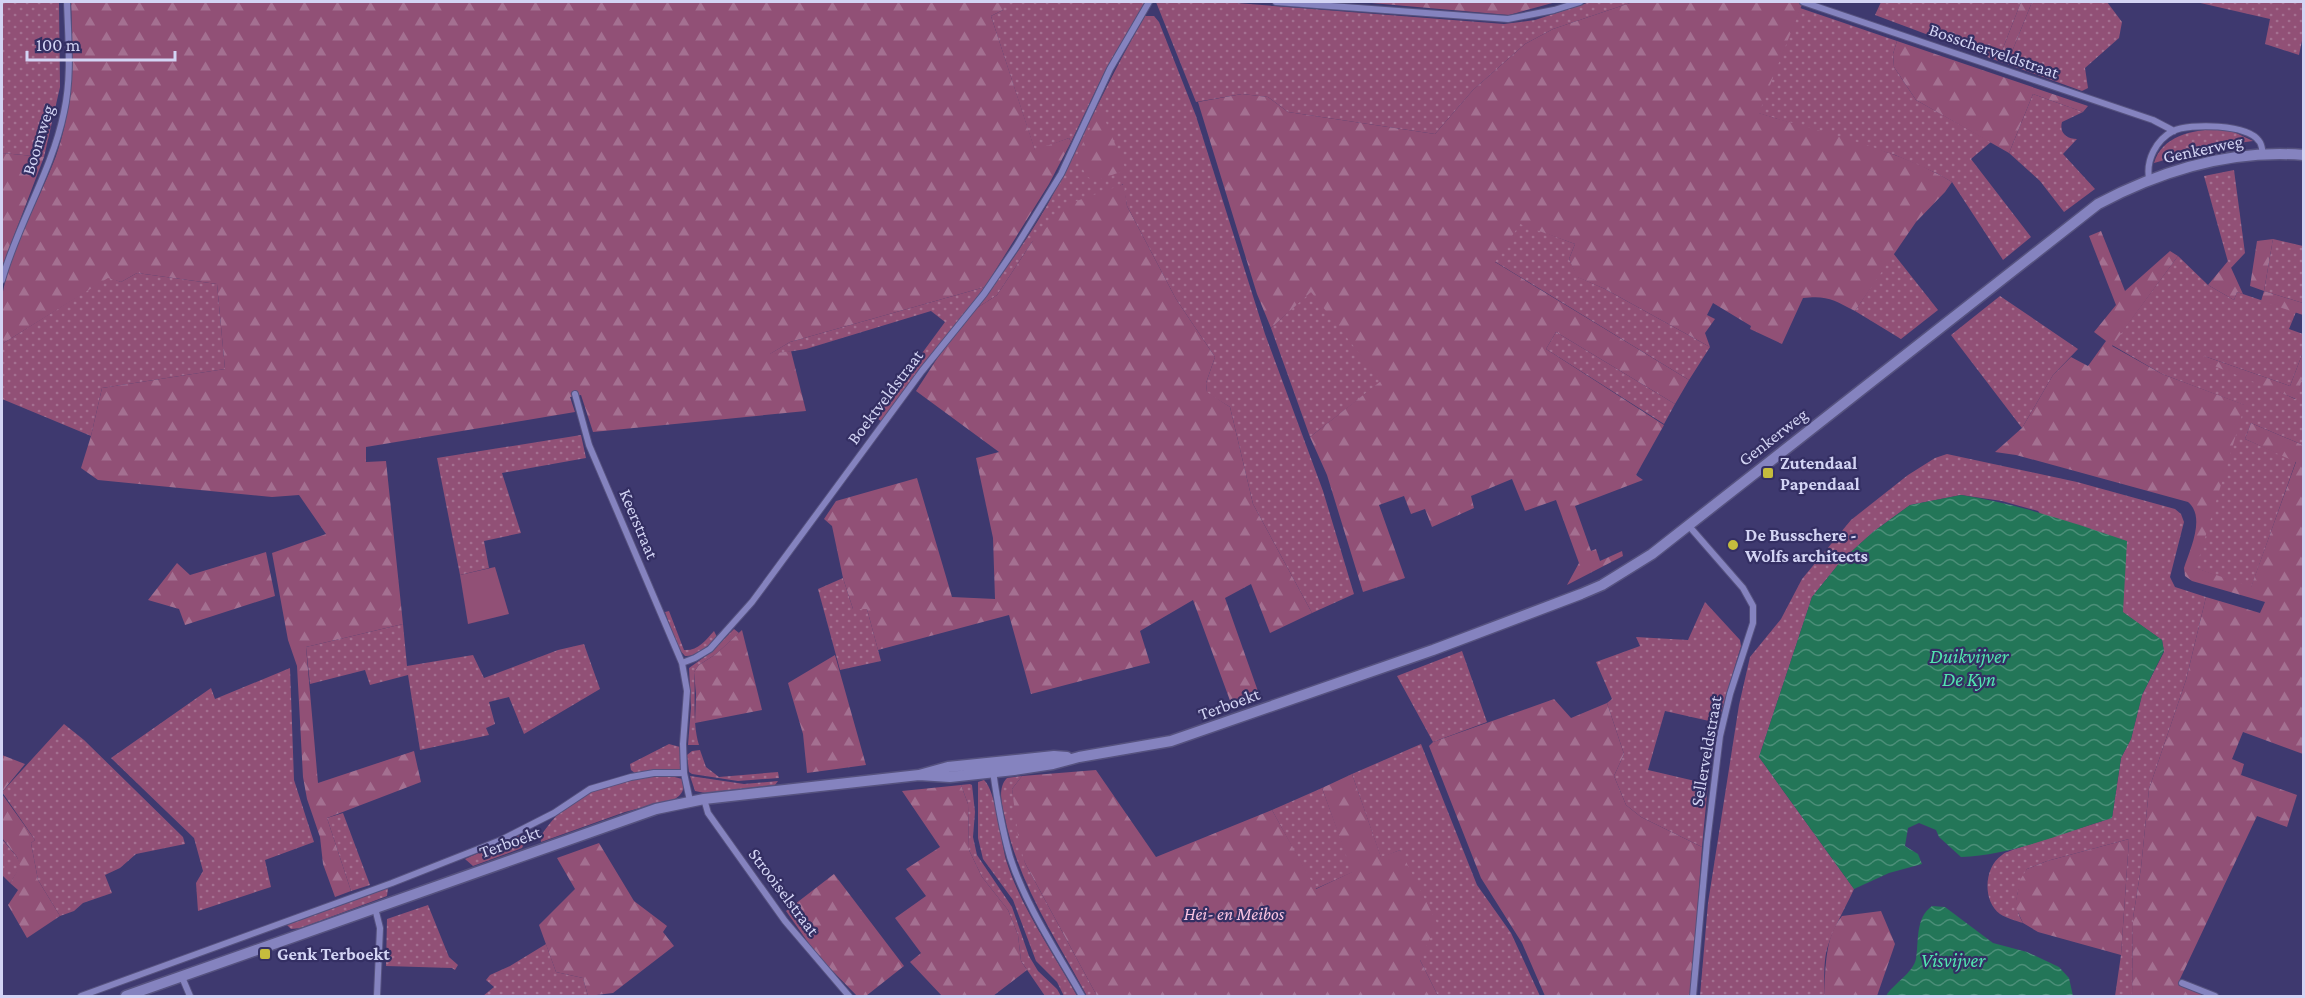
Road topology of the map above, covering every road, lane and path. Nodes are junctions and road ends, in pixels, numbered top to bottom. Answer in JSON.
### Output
{"nodes":[{"id":1,"x":67,"y":2,"type":"edge"},
{"id":2,"x":1149,"y":2,"type":"edge"},
{"id":3,"x":1276,"y":2,"type":"edge"},
{"id":4,"x":1580,"y":2,"type":"edge"},
{"id":5,"x":1803,"y":2,"type":"edge"},
{"id":6,"x":2174,"y":131,"type":"junction"},
{"id":7,"x":2263,"y":154,"type":"junction"},
{"id":8,"x":2304,"y":155,"type":"edge"},
{"id":9,"x":2149,"y":178,"type":"junction"},
{"id":10,"x":2,"y":280,"type":"edge"},
{"id":11,"x":575,"y":394,"type":"dead end"},
{"id":12,"x":1692,"y":530,"type":"junction"},
{"id":13,"x":682,"y":663,"type":"junction"},
{"id":14,"x":1385,"y":667,"type":"joint"},
{"id":15,"x":993,"y":767,"type":"junction"},
{"id":16,"x":684,"y":773,"type":"junction"},
{"id":17,"x":704,"y":799,"type":"junction"},
{"id":18,"x":690,"y":801,"type":"junction"},
{"id":19,"x":375,"y":908,"type":"junction"},
{"id":20,"x":182,"y":977,"type":"junction"},
{"id":21,"x":2182,"y":982,"type":"dead end"},
{"id":22,"x":81,"y":996,"type":"edge"},
{"id":23,"x":126,"y":996,"type":"edge"},
{"id":24,"x":190,"y":996,"type":"edge"},
{"id":25,"x":377,"y":996,"type":"edge"},
{"id":26,"x":849,"y":996,"type":"edge"},
{"id":27,"x":1082,"y":996,"type":"edge"},
{"id":28,"x":1693,"y":996,"type":"edge"},
{"id":29,"x":2215,"y":996,"type":"edge"}],
"edges":[{"from":1,"to":10,"type":"street","name":"Boomweg"},
{"from":2,"to":13,"type":"street","name":"Boektveldstraat"},
{"from":3,"to":4,"type":"street"},
{"from":5,"to":6,"type":"street","name":"Bosscherveldstraat"},
{"from":6,"to":7,"type":"street","name":"Genkerweg"},
{"from":6,"to":9,"type":"street","name":"Genkerweg"},
{"from":7,"to":8,"type":"main road","name":"Genkerweg"},
{"from":7,"to":9,"type":"main road","name":"Genkerweg"},
{"from":9,"to":12,"type":"main road","name":"Genkerweg"},
{"from":11,"to":13,"type":"street","name":"Keerstraat"},
{"from":12,"to":14,"type":"main road","name":"Genkerweg"},
{"from":12,"to":28,"type":"street","name":"Sellerveldstraat"},
{"from":13,"to":16,"type":"street"},
{"from":14,"to":15,"type":"main road","name":"Terboekt"},
{"from":15,"to":17,"type":"main road","name":"Terboekt"},
{"from":15,"to":27,"type":"street"},
{"from":16,"to":18,"type":"street"},
{"from":16,"to":22,"type":"street","name":"Terboekt"},
{"from":17,"to":18,"type":"main road","name":"Terboekt"},
{"from":17,"to":26,"type":"street","name":"Strooiselstraat"},
{"from":18,"to":19,"type":"main road","name":"Terboekt"},
{"from":19,"to":20,"type":"main road","name":"Terboekt"},
{"from":19,"to":25,"type":"street"},
{"from":20,"to":23,"type":"main road","name":"Terboekt"},
{"from":20,"to":24,"type":"street"},
{"from":21,"to":29,"type":"street"}]}
